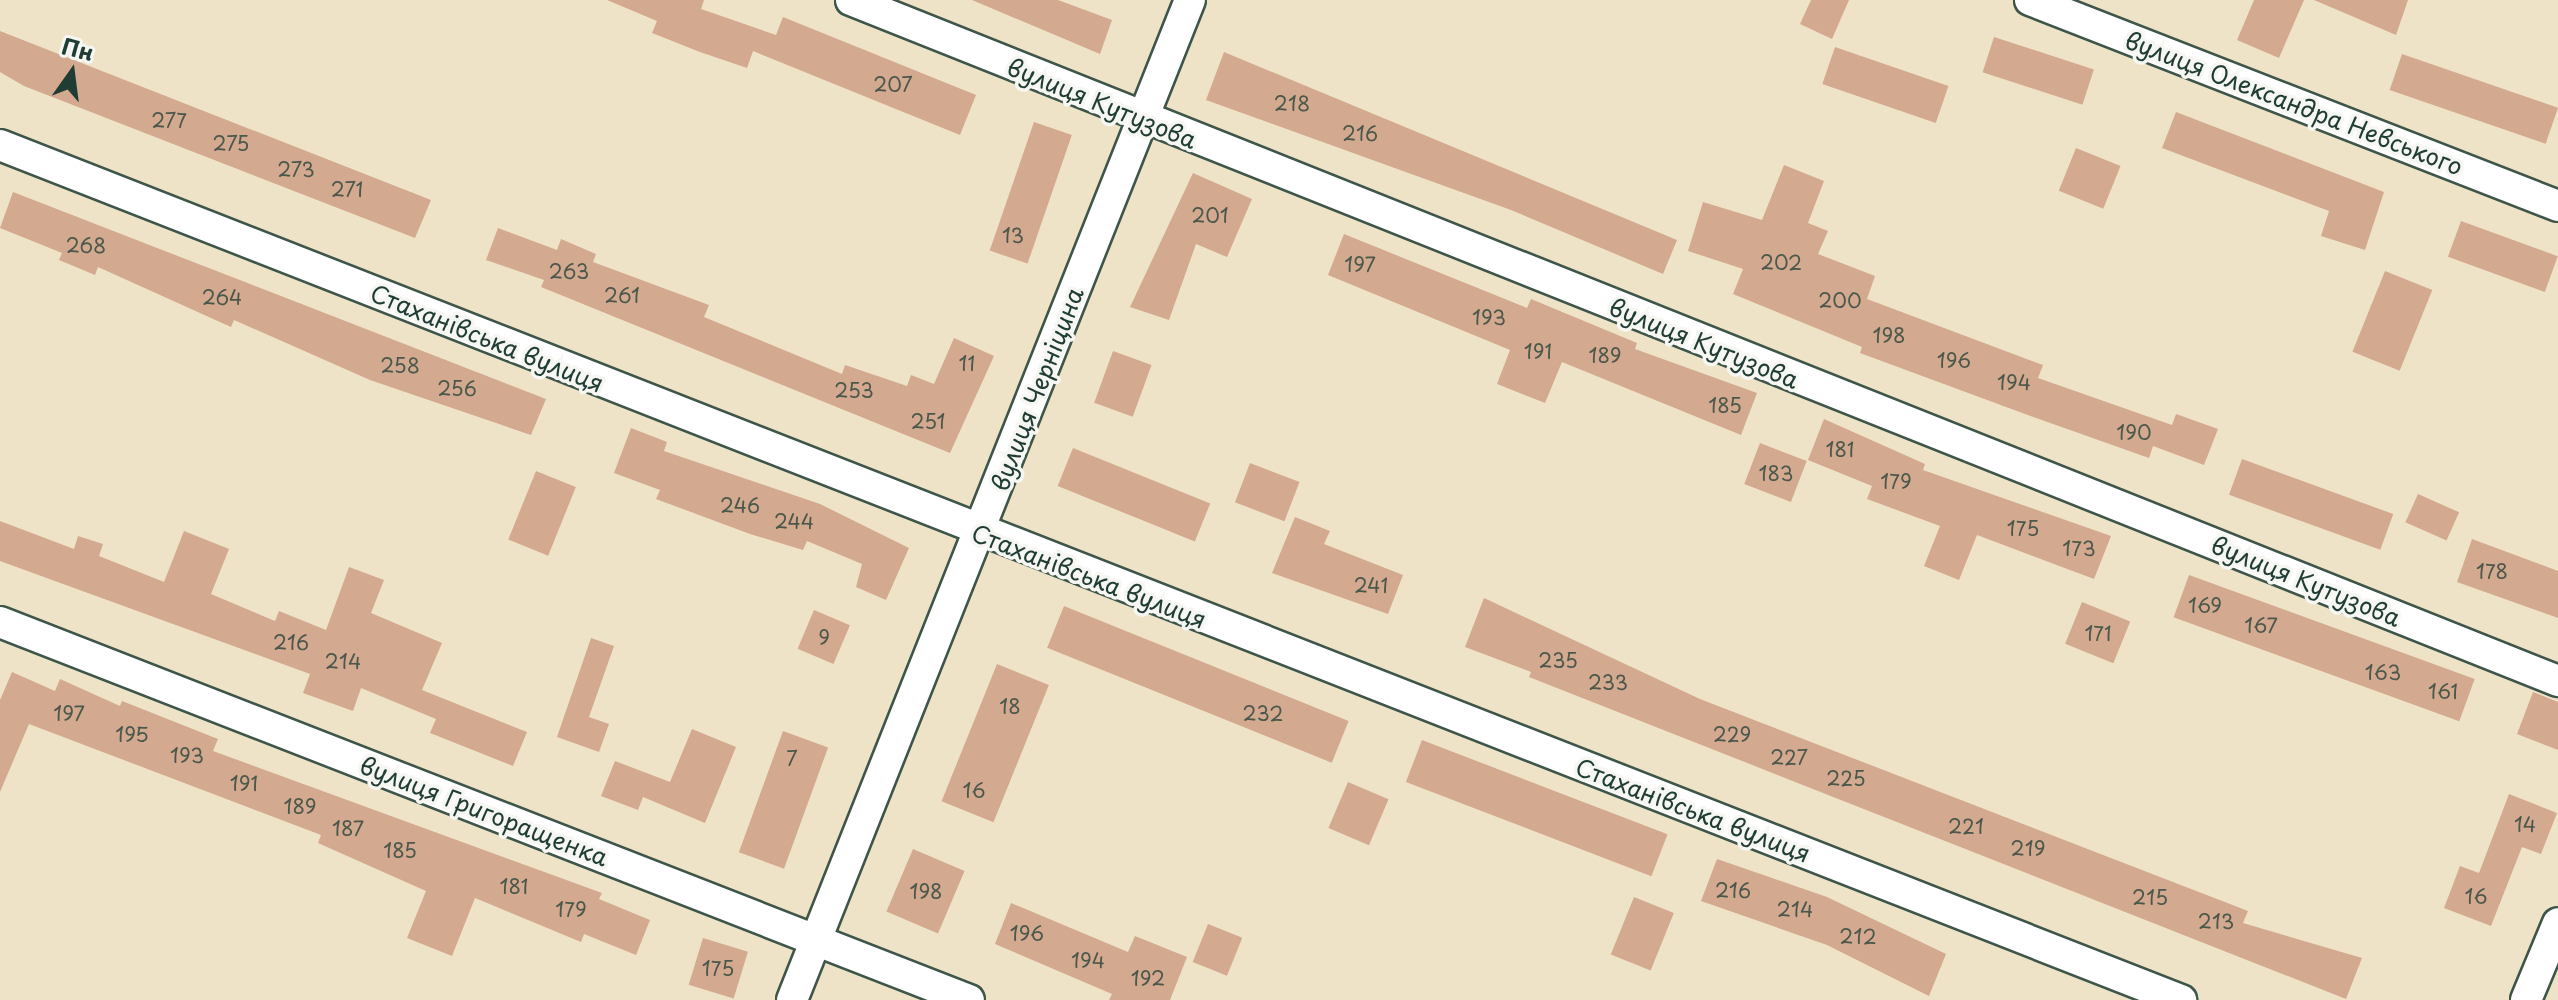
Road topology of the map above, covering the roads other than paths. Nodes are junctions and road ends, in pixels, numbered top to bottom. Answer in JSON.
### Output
{"nodes":[{"id":1,"x":851,"y":0,"type":"edge"},
{"id":2,"x":1190,"y":0,"type":"edge"},
{"id":3,"x":2030,"y":0,"type":"edge"},
{"id":4,"x":1141,"y":120,"type":"junction"},
{"id":5,"x":0,"y":145,"type":"edge"},
{"id":6,"x":2558,"y":206,"type":"edge"},
{"id":7,"x":981,"y":533,"type":"junction"},
{"id":8,"x":0,"y":622,"type":"edge"},
{"id":9,"x":2558,"y":681,"type":"edge"},
{"id":10,"x":2558,"y":923,"type":"edge"},
{"id":11,"x":815,"y":940,"type":"junction"},
{"id":12,"x":792,"y":1000,"type":"edge"},
{"id":13,"x":969,"y":1000,"type":"edge"},
{"id":14,"x":2181,"y":1000,"type":"edge"},
{"id":15,"x":2526,"y":1000,"type":"edge"}],
"edges":[{"from":1,"to":4,"type":"street","name":"вулиця Кутузова"},
{"from":2,"to":4,"type":"street","name":"вулиця Черніцина"},
{"from":3,"to":6,"type":"street","name":"вулиця Олександра Невського"},
{"from":4,"to":7,"type":"street","name":"вулиця Черніцина"},
{"from":4,"to":9,"type":"street","name":"вулиця Кутузова"},
{"from":5,"to":7,"type":"street","name":"Стаханівська вулиця"},
{"from":7,"to":11,"type":"street","name":"вулиця Черніцина"},
{"from":7,"to":14,"type":"street","name":"Стаханівська вулиця"},
{"from":8,"to":11,"type":"street","name":"вулиця Григоращенка"},
{"from":10,"to":15,"type":"street"},
{"from":11,"to":12,"type":"street","name":"вулиця Черніцина"},
{"from":11,"to":13,"type":"street","name":"вулиця Григоращенка"}]}
